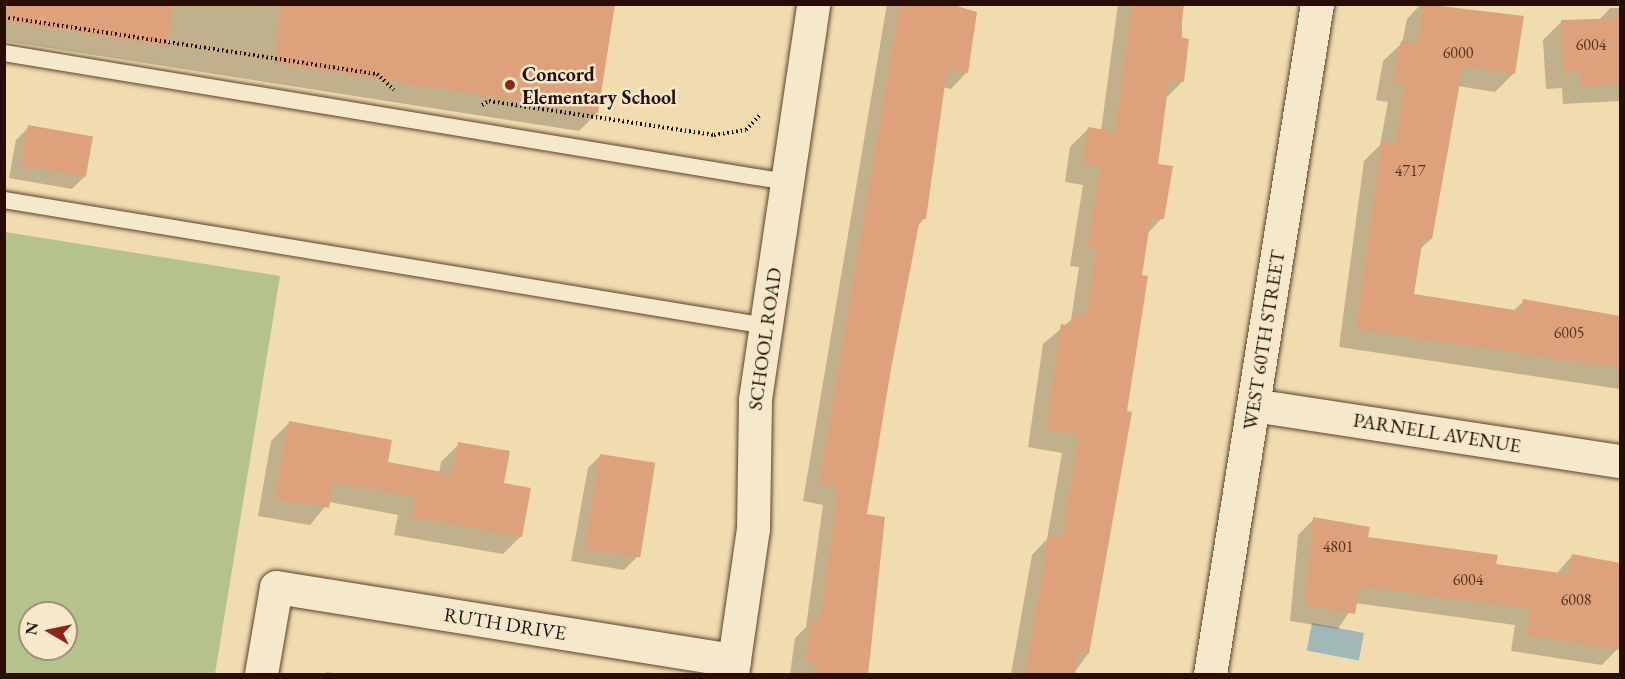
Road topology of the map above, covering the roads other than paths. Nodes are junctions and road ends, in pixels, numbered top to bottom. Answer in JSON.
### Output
{"nodes":[{"id":1,"x":813,"y":4,"type":"edge"},
{"id":2,"x":1317,"y":4,"type":"edge"},
{"id":3,"x":4,"y":53,"type":"edge"},
{"id":4,"x":787,"y":182,"type":"junction"},
{"id":5,"x":4,"y":200,"type":"edge"},
{"id":6,"x":766,"y":326,"type":"junction"},
{"id":7,"x":1253,"y":405,"type":"junction"},
{"id":8,"x":1620,"y":461,"type":"edge"},
{"id":9,"x":733,"y":667,"type":"edge"},
{"id":10,"x":261,"y":675,"type":"edge"},
{"id":11,"x":1210,"y":675,"type":"edge"}],
"edges":[{"from":1,"to":4,"type":"street","name":"SCHOOL ROAD"},
{"from":2,"to":7,"type":"street","name":"WEST 60TH STREET"},
{"from":3,"to":4,"type":"lane"},
{"from":4,"to":6,"type":"street","name":"SCHOOL ROAD"},
{"from":5,"to":6,"type":"lane"},
{"from":6,"to":9,"type":"street","name":"SCHOOL ROAD"},
{"from":7,"to":8,"type":"street","name":"PARNELL AVENUE"},
{"from":7,"to":11,"type":"street","name":"WEST 60TH STREET"},
{"from":9,"to":10,"type":"street","name":"RUTH DRIVE"}]}
